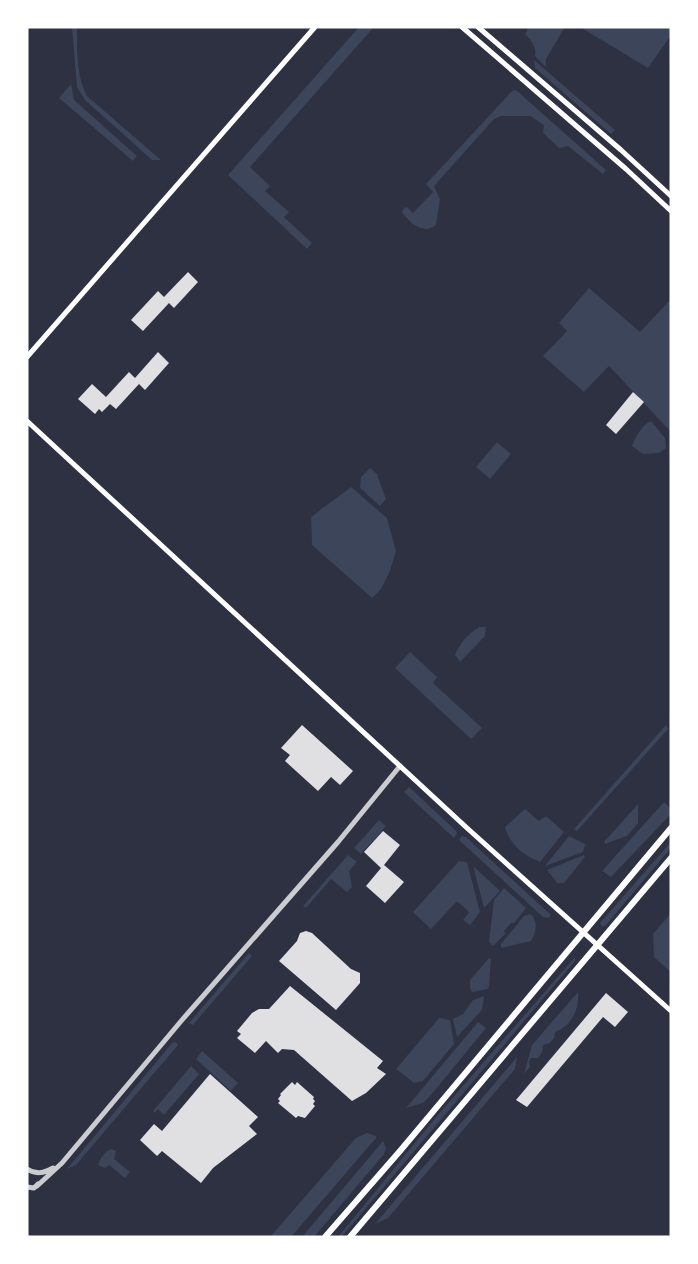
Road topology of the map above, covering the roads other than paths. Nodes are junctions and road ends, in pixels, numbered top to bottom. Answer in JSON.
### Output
{"nodes":[{"id":1,"x":315,"y":27,"type":"edge"},
{"id":2,"x":462,"y":27,"type":"edge"},
{"id":3,"x":478,"y":27,"type":"edge"},
{"id":4,"x":671,"y":196,"type":"edge"},
{"id":5,"x":671,"y":211,"type":"edge"},
{"id":6,"x":27,"y":357,"type":"edge"},
{"id":7,"x":27,"y":421,"type":"edge"},
{"id":8,"x":400,"y":766,"type":"junction"},
{"id":9,"x":671,"y":828,"type":"edge"},
{"id":10,"x":671,"y":858,"type":"edge"},
{"id":11,"x":583,"y":932,"type":"junction"},
{"id":12,"x":597,"y":946,"type":"junction"},
{"id":13,"x":671,"y":1011,"type":"edge"},
{"id":14,"x":62,"y":1163,"type":"junction"},
{"id":15,"x":27,"y":1169,"type":"edge"},
{"id":16,"x":30,"y":1174,"type":"edge"},
{"id":17,"x":30,"y":1188,"type":"edge"},
{"id":18,"x":326,"y":1237,"type":"edge"},
{"id":19,"x":350,"y":1237,"type":"edge"}],
"edges":[{"from":1,"to":6,"type":"main road"},
{"from":2,"to":5,"type":"main road"},
{"from":3,"to":4,"type":"main road"},
{"from":7,"to":8,"type":"main road"},
{"from":8,"to":11,"type":"main road"},
{"from":8,"to":14,"type":"street"},
{"from":9,"to":11,"type":"main road"},
{"from":10,"to":12,"type":"main road"},
{"from":11,"to":12,"type":"main road"},
{"from":11,"to":18,"type":"main road"},
{"from":12,"to":13,"type":"main road"},
{"from":12,"to":19,"type":"main road"},
{"from":14,"to":16,"type":"street"},
{"from":14,"to":17,"type":"street"},
{"from":15,"to":16,"type":"street"},
{"from":16,"to":17,"type":"street"}]}
